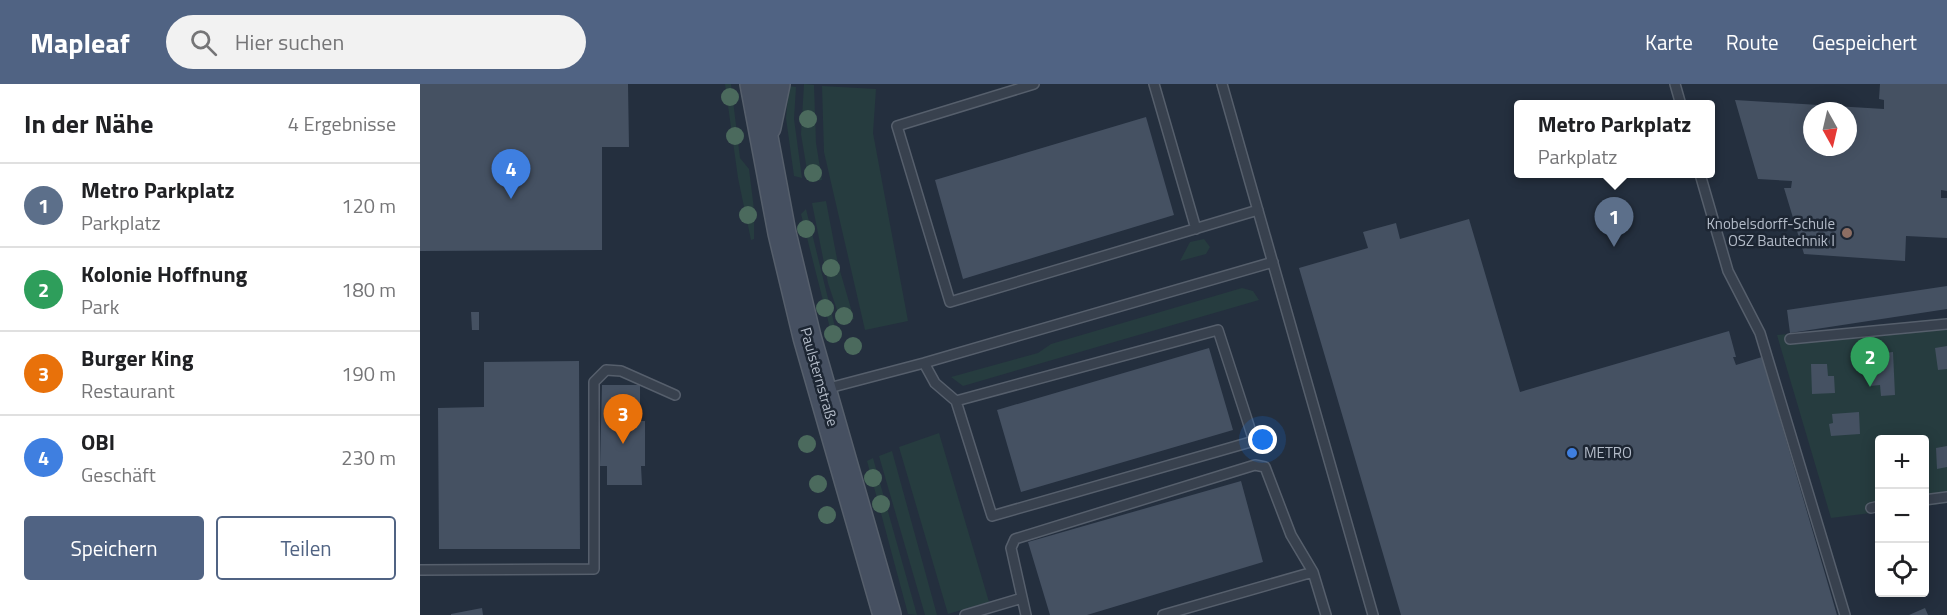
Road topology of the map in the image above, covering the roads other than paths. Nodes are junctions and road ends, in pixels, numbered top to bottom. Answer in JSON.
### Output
{"nodes":[{"id":1,"x":754,"y":84,"type":"edge"},
{"id":2,"x":776,"y":84,"type":"edge"},
{"id":3,"x":1034,"y":84,"type":"edge"},
{"id":4,"x":1154,"y":84,"type":"edge"},
{"id":5,"x":1222,"y":84,"type":"edge"},
{"id":6,"x":1675,"y":84,"type":"edge"},
{"id":7,"x":1680,"y":100,"type":"edge"},
{"id":8,"x":764,"y":136,"type":"junction"},
{"id":9,"x":1701,"y":178,"type":"edge"},
{"id":10,"x":1258,"y":210,"type":"junction"},
{"id":11,"x":1196,"y":229,"type":"junction"},
{"id":12,"x":1273,"y":262,"type":"junction"},
{"id":13,"x":1947,"y":324,"type":"edge"},
{"id":14,"x":1790,"y":339,"type":"dead end"},
{"id":15,"x":924,"y":363,"type":"junction"},
{"id":16,"x":823,"y":390,"type":"junction"},
{"id":17,"x":675,"y":395,"type":"dead end"},
{"id":18,"x":956,"y":401,"type":"junction"},
{"id":19,"x":1947,"y":497,"type":"edge"},
{"id":20,"x":1929,"y":499,"type":"edge"},
{"id":21,"x":420,"y":570,"type":"edge"},
{"id":22,"x":1313,"y":572,"type":"junction"},
{"id":23,"x":1022,"y":598,"type":"junction"},
{"id":24,"x":887,"y":615,"type":"edge"},
{"id":25,"x":965,"y":615,"type":"edge"},
{"id":26,"x":1026,"y":615,"type":"edge"},
{"id":27,"x":1163,"y":615,"type":"edge"},
{"id":28,"x":1326,"y":615,"type":"edge"},
{"id":29,"x":1373,"y":615,"type":"edge"},
{"id":30,"x":1845,"y":615,"type":"edge"}],
"edges":[{"from":1,"to":8,"type":"main road","name":"Paulsternstraße"},
{"from":2,"to":8,"type":"main road","name":"Paulsternstraße"},
{"from":3,"to":11,"type":"lane"},
{"from":4,"to":11,"type":"lane"},
{"from":5,"to":10,"type":"lane"},
{"from":6,"to":7,"type":"lane"},
{"from":8,"to":16,"type":"main road","name":"Paulsternstraße"},
{"from":9,"to":30,"type":"lane"},
{"from":10,"to":11,"type":"lane"},
{"from":10,"to":12,"type":"lane"},
{"from":12,"to":15,"type":"lane"},
{"from":12,"to":29,"type":"lane"},
{"from":13,"to":14,"type":"lane"},
{"from":15,"to":16,"type":"lane"},
{"from":15,"to":18,"type":"lane"},
{"from":16,"to":24,"type":"main road","name":"Paulsternstraße"},
{"from":17,"to":21,"type":"lane"},
{"from":18,"to":18,"type":"lane"},
{"from":19,"to":20,"type":"lane"},
{"from":22,"to":23,"type":"lane"},
{"from":22,"to":27,"type":"lane"},
{"from":22,"to":28,"type":"lane"},
{"from":23,"to":25,"type":"lane"},
{"from":23,"to":26,"type":"lane"}]}
